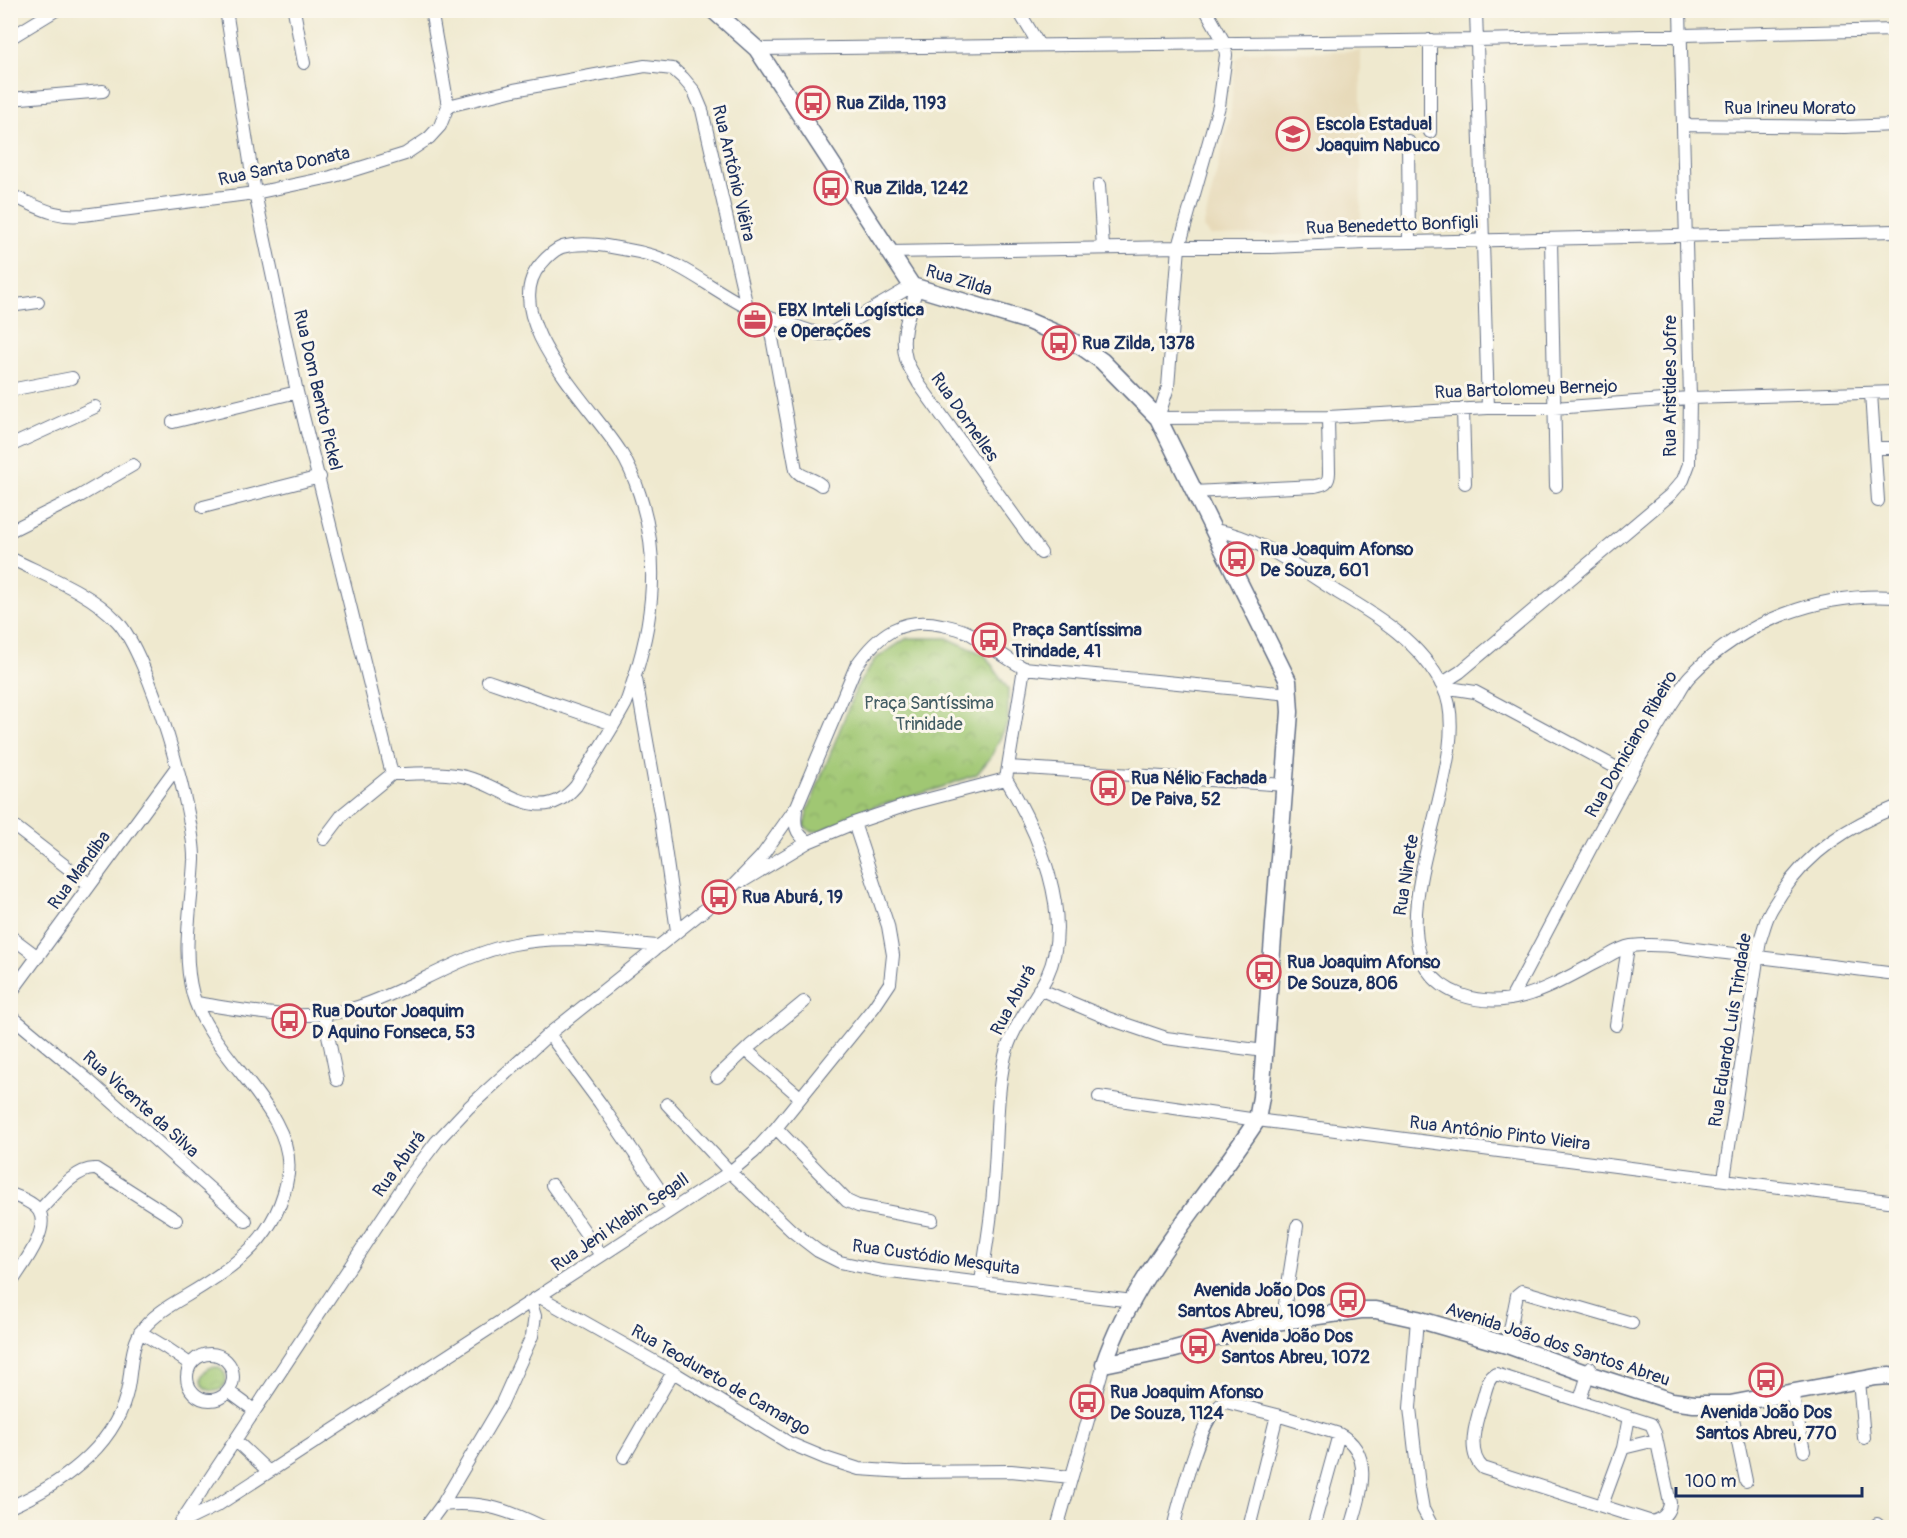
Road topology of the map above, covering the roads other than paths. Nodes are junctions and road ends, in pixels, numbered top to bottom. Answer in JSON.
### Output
{"nodes":[{"id":1,"x":56,"y":10,"type":"edge"},
{"id":2,"x":226,"y":10,"type":"edge"},
{"id":3,"x":294,"y":10,"type":"edge"},
{"id":4,"x":431,"y":10,"type":"edge"},
{"id":5,"x":713,"y":10,"type":"edge"},
{"id":6,"x":1018,"y":10,"type":"edge"},
{"id":7,"x":1206,"y":10,"type":"edge"},
{"id":8,"x":1476,"y":10,"type":"edge"},
{"id":9,"x":1680,"y":10,"type":"edge"},
{"id":10,"x":1896,"y":30,"type":"edge"},
{"id":11,"x":1681,"y":35,"type":"junction"},
{"id":12,"x":10,"y":38,"type":"edge"},
{"id":13,"x":1431,"y":39,"type":"junction"},
{"id":14,"x":1476,"y":40,"type":"junction"},
{"id":15,"x":1224,"y":42,"type":"junction"},
{"id":16,"x":1039,"y":45,"type":"junction"},
{"id":17,"x":757,"y":49,"type":"junction"},
{"id":18,"x":304,"y":63,"type":"dead end"},
{"id":19,"x":103,"y":91,"type":"dead end"},
{"id":20,"x":10,"y":99,"type":"edge"},
{"id":21,"x":448,"y":106,"type":"junction"},
{"id":22,"x":1683,"y":125,"type":"junction"},
{"id":23,"x":1896,"y":125,"type":"edge"},
{"id":24,"x":1430,"y":132,"type":"dead end"},
{"id":25,"x":1408,"y":141,"type":"dead end"},
{"id":26,"x":1099,"y":185,"type":"dead end"},
{"id":27,"x":255,"y":193,"type":"junction"},
{"id":28,"x":10,"y":195,"type":"edge"},
{"id":29,"x":1896,"y":231,"type":"edge"},
{"id":30,"x":1686,"y":237,"type":"junction"},
{"id":31,"x":1551,"y":240,"type":"junction"},
{"id":32,"x":1484,"y":241,"type":"junction"},
{"id":33,"x":1409,"y":242,"type":"junction"},
{"id":34,"x":1179,"y":246,"type":"junction"},
{"id":35,"x":1102,"y":248,"type":"junction"},
{"id":36,"x":890,"y":252,"type":"junction"},
{"id":37,"x":914,"y":287,"type":"junction"},
{"id":38,"x":38,"y":302,"type":"dead end"},
{"id":39,"x":10,"y":306,"type":"edge"},
{"id":40,"x":747,"y":307,"type":"junction"},
{"id":41,"x":768,"y":316,"type":"junction"},
{"id":42,"x":72,"y":378,"type":"dead end"},
{"id":43,"x":10,"y":390,"type":"edge"},
{"id":44,"x":297,"y":392,"type":"junction"},
{"id":45,"x":1896,"y":392,"type":"edge"},
{"id":46,"x":1871,"y":393,"type":"junction"},
{"id":47,"x":1690,"y":398,"type":"junction"},
{"id":48,"x":95,"y":407,"type":"dead end"},
{"id":49,"x":1488,"y":408,"type":"junction"},
{"id":50,"x":1554,"y":408,"type":"junction"},
{"id":51,"x":1462,"y":409,"type":"junction"},
{"id":52,"x":1328,"y":417,"type":"junction"},
{"id":53,"x":1158,"y":418,"type":"junction"},
{"id":54,"x":172,"y":422,"type":"dead end"},
{"id":55,"x":10,"y":446,"type":"edge"},
{"id":56,"x":1875,"y":448,"type":"junction"},
{"id":57,"x":1896,"y":448,"type":"edge"},
{"id":58,"x":133,"y":465,"type":"dead end"},
{"id":59,"x":320,"y":477,"type":"junction"},
{"id":60,"x":1465,"y":483,"type":"dead end"},
{"id":61,"x":821,"y":484,"type":"dead end"},
{"id":62,"x":1556,"y":486,"type":"dead end"},
{"id":63,"x":1193,"y":492,"type":"junction"},
{"id":64,"x":1878,"y":501,"type":"dead end"},
{"id":65,"x":203,"y":507,"type":"dead end"},
{"id":66,"x":1214,"y":530,"type":"junction"},
{"id":67,"x":10,"y":531,"type":"edge"},
{"id":68,"x":1041,"y":553,"type":"dead end"},
{"id":69,"x":10,"y":558,"type":"edge"},
{"id":70,"x":1896,"y":597,"type":"edge"},
{"id":71,"x":1024,"y":668,"type":"junction"},
{"id":72,"x":635,"y":675,"type":"junction"},
{"id":73,"x":488,"y":681,"type":"dead end"},
{"id":74,"x":1442,"y":685,"type":"junction"},
{"id":75,"x":1290,"y":693,"type":"junction"},
{"id":76,"x":613,"y":724,"type":"junction"},
{"id":77,"x":176,"y":768,"type":"junction"},
{"id":78,"x":1007,"y":773,"type":"junction"},
{"id":79,"x":392,"y":774,"type":"junction"},
{"id":80,"x":1630,"y":775,"type":"junction"},
{"id":81,"x":1285,"y":785,"type":"junction"},
{"id":82,"x":797,"y":806,"type":"junction"},
{"id":83,"x":1896,"y":807,"type":"edge"},
{"id":84,"x":10,"y":823,"type":"edge"},
{"id":85,"x":854,"y":823,"type":"junction"},
{"id":86,"x":324,"y":839,"type":"dead end"},
{"id":87,"x":808,"y":842,"type":"junction"},
{"id":88,"x":90,"y":885,"type":"junction"},
{"id":89,"x":728,"y":891,"type":"junction"},
{"id":90,"x":677,"y":931,"type":"junction"},
{"id":91,"x":10,"y":936,"type":"edge"},
{"id":92,"x":659,"y":946,"type":"junction"},
{"id":93,"x":1628,"y":946,"type":"junction"},
{"id":94,"x":38,"y":957,"type":"junction"},
{"id":95,"x":1759,"y":957,"type":"junction"},
{"id":96,"x":1896,"y":974,"type":"edge"},
{"id":97,"x":1039,"y":989,"type":"junction"},
{"id":98,"x":10,"y":994,"type":"edge"},
{"id":99,"x":1512,"y":999,"type":"junction"},
{"id":100,"x":804,"y":1002,"type":"dead end"},
{"id":101,"x":196,"y":1004,"type":"junction"},
{"id":102,"x":10,"y":1015,"type":"edge"},
{"id":103,"x":324,"y":1015,"type":"junction"},
{"id":104,"x":1616,"y":1025,"type":"dead end"},
{"id":105,"x":549,"y":1034,"type":"junction"},
{"id":106,"x":746,"y":1050,"type":"junction"},
{"id":107,"x":1264,"y":1051,"type":"junction"},
{"id":108,"x":717,"y":1077,"type":"dead end"},
{"id":109,"x":337,"y":1080,"type":"dead end"},
{"id":110,"x":800,"y":1097,"type":"junction"},
{"id":111,"x":1099,"y":1097,"type":"dead end"},
{"id":112,"x":667,"y":1104,"type":"dead end"},
{"id":113,"x":1257,"y":1120,"type":"junction"},
{"id":114,"x":776,"y":1128,"type":"junction"},
{"id":115,"x":730,"y":1172,"type":"junction"},
{"id":116,"x":1724,"y":1179,"type":"junction"},
{"id":117,"x":552,"y":1185,"type":"dead end"},
{"id":118,"x":10,"y":1194,"type":"edge"},
{"id":119,"x":1896,"y":1202,"type":"edge"},
{"id":120,"x":672,"y":1208,"type":"junction"},
{"id":121,"x":39,"y":1211,"type":"junction"},
{"id":122,"x":176,"y":1220,"type":"dead end"},
{"id":123,"x":932,"y":1220,"type":"dead end"},
{"id":124,"x":246,"y":1221,"type":"dead end"},
{"id":125,"x":1297,"y":1226,"type":"dead end"},
{"id":126,"x":601,"y":1255,"type":"junction"},
{"id":127,"x":981,"y":1282,"type":"junction"},
{"id":128,"x":10,"y":1285,"type":"edge"},
{"id":129,"x":535,"y":1300,"type":"junction"},
{"id":130,"x":1133,"y":1301,"type":"junction"},
{"id":131,"x":1285,"y":1317,"type":"junction"},
{"id":132,"x":1417,"y":1319,"type":"junction"},
{"id":133,"x":1632,"y":1323,"type":"dead end"},
{"id":134,"x":140,"y":1332,"type":"junction"},
{"id":135,"x":1508,"y":1342,"type":"junction"},
{"id":136,"x":1106,"y":1358,"type":"junction"},
{"id":137,"x":190,"y":1364,"type":"junction"},
{"id":138,"x":1896,"y":1370,"type":"edge"},
{"id":139,"x":1589,"y":1371,"type":"junction"},
{"id":140,"x":673,"y":1372,"type":"junction"},
{"id":141,"x":1896,"y":1378,"type":"edge"},
{"id":142,"x":1859,"y":1380,"type":"junction"},
{"id":143,"x":228,"y":1391,"type":"junction"},
{"id":144,"x":1792,"y":1393,"type":"junction"},
{"id":145,"x":1580,"y":1400,"type":"junction"},
{"id":146,"x":1730,"y":1404,"type":"junction"},
{"id":147,"x":254,"y":1410,"type":"junction"},
{"id":148,"x":1277,"y":1415,"type":"junction"},
{"id":149,"x":1629,"y":1417,"type":"junction"},
{"id":150,"x":1339,"y":1434,"type":"junction"},
{"id":151,"x":1864,"y":1438,"type":"dead end"},
{"id":152,"x":235,"y":1440,"type":"junction"},
{"id":153,"x":1656,"y":1440,"type":"junction"},
{"id":154,"x":1623,"y":1448,"type":"junction"},
{"id":155,"x":1804,"y":1451,"type":"dead end"},
{"id":156,"x":624,"y":1457,"type":"dead end"},
{"id":157,"x":268,"y":1471,"type":"junction"},
{"id":158,"x":1071,"y":1477,"type":"junction"},
{"id":159,"x":1746,"y":1481,"type":"dead end"},
{"id":160,"x":442,"y":1505,"type":"junction"},
{"id":161,"x":1602,"y":1506,"type":"junction"},
{"id":162,"x":10,"y":1507,"type":"edge"},
{"id":163,"x":178,"y":1525,"type":"edge"},
{"id":164,"x":425,"y":1527,"type":"edge"},
{"id":165,"x":545,"y":1527,"type":"edge"},
{"id":166,"x":1057,"y":1527,"type":"edge"},
{"id":167,"x":1173,"y":1527,"type":"edge"},
{"id":168,"x":1249,"y":1527,"type":"edge"},
{"id":169,"x":1313,"y":1527,"type":"edge"},
{"id":170,"x":1351,"y":1527,"type":"edge"},
{"id":171,"x":1433,"y":1527,"type":"edge"}],
"edges":[{"from":1,"to":12,"type":"street"},
{"from":2,"to":27,"type":"street","name":"Rua Dom Bento Pickel"},
{"from":3,"to":18,"type":"street"},
{"from":4,"to":21,"type":"street"},
{"from":5,"to":17,"type":"main road","name":"Rua Zilda"},
{"from":6,"to":16,"type":"street"},
{"from":7,"to":15,"type":"street"},
{"from":8,"to":14,"type":"street"},
{"from":9,"to":11,"type":"street","name":"Rua Aristides Jofre"},
{"from":10,"to":11,"type":"street"},
{"from":11,"to":14,"type":"street"},
{"from":11,"to":22,"type":"street","name":"Rua Aristides Jofre"},
{"from":13,"to":14,"type":"street"},
{"from":13,"to":15,"type":"street"},
{"from":13,"to":24,"type":"street"},
{"from":14,"to":32,"type":"street"},
{"from":15,"to":16,"type":"street"},
{"from":15,"to":34,"type":"street"},
{"from":16,"to":17,"type":"street"},
{"from":17,"to":36,"type":"main road","name":"Rua Zilda"},
{"from":19,"to":20,"type":"street"},
{"from":21,"to":27,"type":"street","name":"Rua Santa Donata"},
{"from":21,"to":40,"type":"street","name":"Rua Antônio Viêira"},
{"from":22,"to":23,"type":"street","name":"Rua Irineu Morato"},
{"from":22,"to":30,"type":"street","name":"Rua Aristides Jofre"},
{"from":25,"to":33,"type":"street"},
{"from":26,"to":35,"type":"street"},
{"from":27,"to":28,"type":"street","name":"Rua Santa Donata"},
{"from":27,"to":44,"type":"street","name":"Rua Dom Bento Pickel"},
{"from":29,"to":30,"type":"street","name":"Rua Benedetto Bonfigli"},
{"from":30,"to":31,"type":"street","name":"Rua Benedetto Bonfigli"},
{"from":30,"to":47,"type":"street","name":"Rua Aristides Jofre"},
{"from":31,"to":32,"type":"street","name":"Rua Benedetto Bonfigli"},
{"from":31,"to":50,"type":"street"},
{"from":32,"to":33,"type":"street","name":"Rua Benedetto Bonfigli"},
{"from":32,"to":49,"type":"street"},
{"from":33,"to":34,"type":"street","name":"Rua Benedetto Bonfigli"},
{"from":34,"to":35,"type":"street","name":"Rua Benedetto Bonfigli"},
{"from":34,"to":53,"type":"street"},
{"from":35,"to":36,"type":"street","name":"Rua Benedetto Bonfigli"},
{"from":36,"to":37,"type":"main road","name":"Rua Zilda"},
{"from":37,"to":41,"type":"street"},
{"from":37,"to":53,"type":"main road","name":"Rua Zilda"},
{"from":37,"to":68,"type":"street","name":"Rua Dornelles"},
{"from":38,"to":39,"type":"street"},
{"from":40,"to":41,"type":"street"},
{"from":40,"to":72,"type":"street"},
{"from":41,"to":61,"type":"street"},
{"from":42,"to":43,"type":"street"},
{"from":44,"to":54,"type":"street"},
{"from":44,"to":59,"type":"street","name":"Rua Dom Bento Pickel"},
{"from":45,"to":46,"type":"street","name":"Rua Bartolomeu Bernejo"},
{"from":46,"to":47,"type":"street","name":"Rua Bartolomeu Bernejo"},
{"from":46,"to":56,"type":"street"},
{"from":47,"to":50,"type":"street","name":"Rua Bartolomeu Bernejo"},
{"from":47,"to":74,"type":"street","name":"Rua Aristides Jofre"},
{"from":48,"to":55,"type":"street"},
{"from":49,"to":50,"type":"street","name":"Rua Bartolomeu Bernejo"},
{"from":49,"to":51,"type":"street","name":"Rua Bartolomeu Bernejo"},
{"from":50,"to":62,"type":"street"},
{"from":51,"to":52,"type":"street","name":"Rua Bartolomeu Bernejo"},
{"from":51,"to":60,"type":"street"},
{"from":52,"to":53,"type":"street","name":"Rua Bartolomeu Bernejo"},
{"from":52,"to":63,"type":"street"},
{"from":53,"to":63,"type":"main road","name":"Rua Zilda"},
{"from":56,"to":57,"type":"street"},
{"from":56,"to":64,"type":"street"},
{"from":58,"to":67,"type":"street"},
{"from":59,"to":65,"type":"street"},
{"from":59,"to":79,"type":"street","name":"Rua Dom Bento Pickel"},
{"from":63,"to":66,"type":"main road","name":"Rua Zilda"},
{"from":66,"to":74,"type":"street","name":"Rua Ninete"},
{"from":66,"to":75,"type":"main road","name":"Rua Zilda"},
{"from":69,"to":77,"type":"street"},
{"from":70,"to":80,"type":"street","name":"Rua Domiciano Ribeiro"},
{"from":71,"to":75,"type":"street"},
{"from":71,"to":78,"type":"street"},
{"from":71,"to":82,"type":"street","name":"Rua Aburá"},
{"from":72,"to":76,"type":"street"},
{"from":72,"to":90,"type":"street"},
{"from":73,"to":76,"type":"street"},
{"from":74,"to":80,"type":"street"},
{"from":74,"to":99,"type":"street","name":"Rua Ninete"},
{"from":75,"to":81,"type":"main road"},
{"from":76,"to":79,"type":"street"},
{"from":77,"to":88,"type":"street","name":"Rua Mandiba"},
{"from":77,"to":101,"type":"street"},
{"from":78,"to":81,"type":"street"},
{"from":78,"to":85,"type":"street","name":"Rua Aburá"},
{"from":78,"to":97,"type":"street","name":"Rua Aburá"},
{"from":79,"to":86,"type":"street"},
{"from":80,"to":99,"type":"street","name":"Rua Domiciano Ribeiro"},
{"from":81,"to":107,"type":"main road"},
{"from":82,"to":87,"type":"street","name":"Rua Aburá"},
{"from":82,"to":89,"type":"street","name":"Rua Aburá"},
{"from":83,"to":95,"type":"street","name":"Rua Eduardo Luís Trindade"},
{"from":84,"to":88,"type":"street"},
{"from":85,"to":87,"type":"street","name":"Rua Aburá"},
{"from":85,"to":110,"type":"street","name":"Rua Jeni Klabin Segall"},
{"from":87,"to":89,"type":"street","name":"Rua Aburá"},
{"from":88,"to":94,"type":"street","name":"Rua Mandiba"},
{"from":89,"to":90,"type":"street","name":"Rua Aburá"},
{"from":90,"to":92,"type":"street","name":"Rua Aburá"},
{"from":91,"to":94,"type":"street"},
{"from":92,"to":103,"type":"street"},
{"from":92,"to":105,"type":"street","name":"Rua Aburá"},
{"from":93,"to":95,"type":"street","name":"Rua Ninete"},
{"from":93,"to":99,"type":"street","name":"Rua Ninete"},
{"from":93,"to":104,"type":"street"},
{"from":94,"to":98,"type":"street","name":"Rua Mandiba"},
{"from":95,"to":96,"type":"street","name":"Rua Ninete"},
{"from":95,"to":116,"type":"street","name":"Rua Eduardo Luís Trindade"},
{"from":97,"to":107,"type":"street"},
{"from":97,"to":127,"type":"street","name":"Rua Aburá"},
{"from":100,"to":106,"type":"street"},
{"from":101,"to":103,"type":"street"},
{"from":101,"to":134,"type":"street"},
{"from":102,"to":124,"type":"street","name":"Rua Vicente da Silva"},
{"from":103,"to":109,"type":"street"},
{"from":105,"to":120,"type":"street"},
{"from":105,"to":147,"type":"street","name":"Rua Aburá"},
{"from":106,"to":108,"type":"street"},
{"from":106,"to":110,"type":"street"},
{"from":107,"to":113,"type":"main road"},
{"from":110,"to":114,"type":"street","name":"Rua Jeni Klabin Segall"},
{"from":111,"to":113,"type":"street","name":"Rua Antônio Pinto Vieira"},
{"from":112,"to":115,"type":"street","name":"Rua Custódio Mesquita"},
{"from":113,"to":116,"type":"street","name":"Rua Antônio Pinto Vieira"},
{"from":113,"to":130,"type":"main road"},
{"from":114,"to":115,"type":"street","name":"Rua Jeni Klabin Segall"},
{"from":114,"to":123,"type":"street"},
{"from":115,"to":120,"type":"street","name":"Rua Jeni Klabin Segall"},
{"from":115,"to":127,"type":"street","name":"Rua Custódio Mesquita"},
{"from":116,"to":119,"type":"street","name":"Rua Antônio Pinto Vieira"},
{"from":117,"to":126,"type":"street"},
{"from":118,"to":121,"type":"street"},
{"from":120,"to":126,"type":"street","name":"Rua Jeni Klabin Segall"},
{"from":121,"to":122,"type":"street"},
{"from":121,"to":128,"type":"street"},
{"from":125,"to":131,"type":"street"},
{"from":126,"to":129,"type":"street","name":"Rua Jeni Klabin Segall"},
{"from":127,"to":130,"type":"street","name":"Rua Custódio Mesquita"},
{"from":129,"to":140,"type":"street","name":"Rua Teodureto de Camargo"},
{"from":129,"to":157,"type":"street","name":"Rua Jeni Klabin Segall"},
{"from":129,"to":160,"type":"street"},
{"from":130,"to":136,"type":"main road"},
{"from":131,"to":132,"type":"main road","name":"Avenida João dos Santos Abreu"},
{"from":131,"to":135,"type":"main road","name":"Avenida João dos Santos Abreu"},
{"from":131,"to":136,"type":"main road","name":"Avenida João dos Santos Abreu"},
{"from":132,"to":135,"type":"main road","name":"Avenida João dos Santos Abreu"},
{"from":132,"to":171,"type":"street"},
{"from":133,"to":135,"type":"street"},
{"from":134,"to":137,"type":"street"},
{"from":134,"to":162,"type":"street"},
{"from":135,"to":139,"type":"main road","name":"Avenida João dos Santos Abreu"},
{"from":136,"to":158,"type":"street"},
{"from":137,"to":143,"type":"street"},
{"from":137,"to":143,"type":"street"},
{"from":138,"to":139,"type":"main road","name":"Avenida João dos Santos Abreu"},
{"from":139,"to":145,"type":"street"},
{"from":139,"to":146,"type":"main road","name":"Avenida João dos Santos Abreu"},
{"from":140,"to":156,"type":"street"},
{"from":140,"to":158,"type":"street","name":"Rua Teodureto de Camargo"},
{"from":141,"to":142,"type":"main road","name":"Avenida João dos Santos Abreu"},
{"from":142,"to":144,"type":"main road","name":"Avenida João dos Santos Abreu"},
{"from":142,"to":151,"type":"street"},
{"from":143,"to":147,"type":"street"},
{"from":144,"to":146,"type":"main road","name":"Avenida João dos Santos Abreu"},
{"from":144,"to":155,"type":"street"},
{"from":145,"to":149,"type":"street"},
{"from":145,"to":161,"type":"street"},
{"from":146,"to":159,"type":"street"},
{"from":147,"to":152,"type":"street","name":"Rua Aburá"},
{"from":148,"to":150,"type":"street"},
{"from":148,"to":167,"type":"street"},
{"from":148,"to":168,"type":"street"},
{"from":149,"to":153,"type":"street"},
{"from":149,"to":154,"type":"street"},
{"from":150,"to":169,"type":"street"},
{"from":150,"to":170,"type":"street"},
{"from":152,"to":157,"type":"street"},
{"from":152,"to":163,"type":"street","name":"Rua Aburá"},
{"from":153,"to":154,"type":"street"},
{"from":153,"to":161,"type":"street"},
{"from":154,"to":161,"type":"street"},
{"from":157,"to":163,"type":"street","name":"Rua Jeni Klabin Segall"},
{"from":158,"to":166,"type":"street"},
{"from":160,"to":164,"type":"street"},
{"from":160,"to":165,"type":"street"}]}
